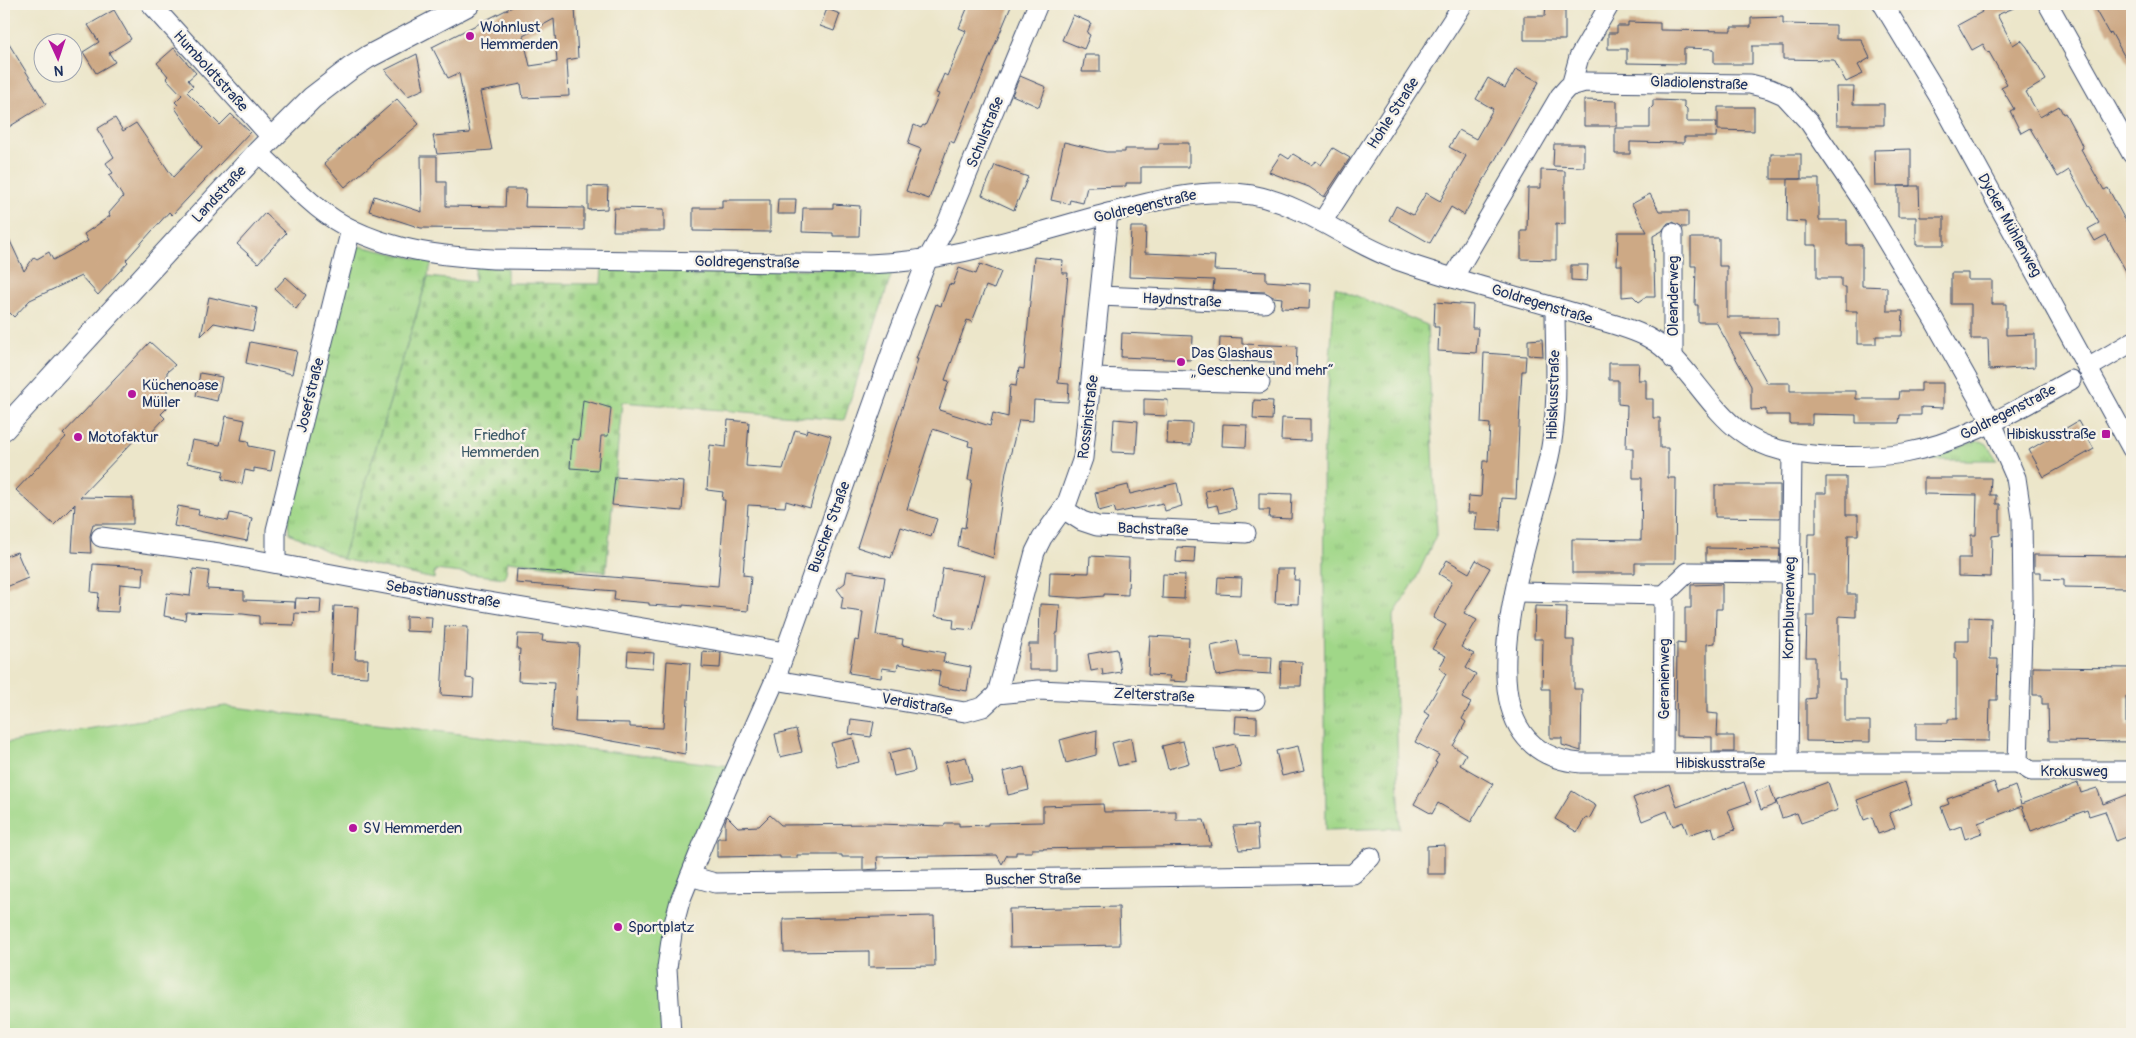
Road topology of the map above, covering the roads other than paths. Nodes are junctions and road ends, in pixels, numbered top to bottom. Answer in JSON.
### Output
{"nodes":[{"id":1,"x":151,"y":4,"type":"edge"},
{"id":2,"x":469,"y":4,"type":"edge"},
{"id":3,"x":1038,"y":4,"type":"edge"},
{"id":4,"x":1463,"y":4,"type":"edge"},
{"id":5,"x":1610,"y":4,"type":"edge"},
{"id":6,"x":1883,"y":4,"type":"edge"},
{"id":7,"x":2048,"y":4,"type":"edge"},
{"id":8,"x":1571,"y":86,"type":"junction"},
{"id":9,"x":265,"y":145,"type":"junction"},
{"id":10,"x":2132,"y":154,"type":"edge"},
{"id":11,"x":1108,"y":213,"type":"junction"},
{"id":12,"x":1322,"y":222,"type":"junction"},
{"id":13,"x":351,"y":229,"type":"junction"},
{"id":14,"x":1673,"y":233,"type":"dead end"},
{"id":15,"x":928,"y":258,"type":"junction"},
{"id":16,"x":1453,"y":278,"type":"junction"},
{"id":17,"x":1100,"y":296,"type":"junction"},
{"id":18,"x":1264,"y":303,"type":"dead end"},
{"id":19,"x":1555,"y":307,"type":"junction"},
{"id":20,"x":2132,"y":342,"type":"edge"},
{"id":21,"x":1673,"y":358,"type":"junction"},
{"id":22,"x":2088,"y":368,"type":"junction"},
{"id":23,"x":1093,"y":378,"type":"junction"},
{"id":24,"x":2071,"y":380,"type":"dead end"},
{"id":25,"x":1260,"y":383,"type":"dead end"},
{"id":26,"x":1992,"y":423,"type":"junction"},
{"id":27,"x":4,"y":428,"type":"edge"},
{"id":28,"x":2132,"y":450,"type":"edge"},
{"id":29,"x":1792,"y":453,"type":"junction"},
{"id":30,"x":1063,"y":509,"type":"junction"},
{"id":31,"x":1246,"y":533,"type":"dead end"},
{"id":32,"x":101,"y":537,"type":"dead end"},
{"id":33,"x":276,"y":563,"type":"junction"},
{"id":34,"x":1790,"y":573,"type":"junction"},
{"id":35,"x":1515,"y":592,"type":"junction"},
{"id":36,"x":1664,"y":595,"type":"junction"},
{"id":37,"x":785,"y":652,"type":"junction"},
{"id":38,"x":775,"y":680,"type":"junction"},
{"id":39,"x":998,"y":694,"type":"junction"},
{"id":40,"x":1256,"y":700,"type":"dead end"},
{"id":41,"x":1663,"y":762,"type":"junction"},
{"id":42,"x":1788,"y":763,"type":"junction"},
{"id":43,"x":2018,"y":763,"type":"junction"},
{"id":44,"x":2132,"y":771,"type":"edge"},
{"id":45,"x":1371,"y":857,"type":"dead end"},
{"id":46,"x":690,"y":876,"type":"junction"},
{"id":47,"x":671,"y":1034,"type":"edge"}],
"edges":[{"from":1,"to":9,"type":"street","name":"Humboldtstraße"},
{"from":2,"to":9,"type":"street","name":"Landstraße"},
{"from":3,"to":15,"type":"street","name":"Schulstraße"},
{"from":4,"to":12,"type":"street","name":"Hohle Straße"},
{"from":5,"to":8,"type":"street"},
{"from":6,"to":22,"type":"street","name":"Dycker Mühlenweg"},
{"from":7,"to":10,"type":"street"},
{"from":8,"to":16,"type":"street"},
{"from":8,"to":26,"type":"street","name":"Gladiolenstraße"},
{"from":9,"to":13,"type":"street","name":"Goldregenstraße"},
{"from":9,"to":27,"type":"street","name":"Landstraße"},
{"from":11,"to":12,"type":"street","name":"Goldregenstraße"},
{"from":11,"to":15,"type":"street","name":"Goldregenstraße"},
{"from":11,"to":17,"type":"street","name":"Rossinistraße"},
{"from":12,"to":16,"type":"street","name":"Goldregenstraße"},
{"from":13,"to":15,"type":"street","name":"Goldregenstraße"},
{"from":13,"to":33,"type":"street","name":"Josefstraße"},
{"from":14,"to":21,"type":"street","name":"Oleanderweg"},
{"from":15,"to":37,"type":"street","name":"Buscher Straße"},
{"from":16,"to":19,"type":"street","name":"Goldregenstraße"},
{"from":17,"to":18,"type":"street","name":"Haydnstraße"},
{"from":17,"to":23,"type":"street","name":"Rossinistraße"},
{"from":19,"to":21,"type":"street","name":"Goldregenstraße"},
{"from":19,"to":35,"type":"street","name":"Hibiskusstraße"},
{"from":20,"to":22,"type":"street"},
{"from":21,"to":29,"type":"street","name":"Goldregenstraße"},
{"from":22,"to":28,"type":"street","name":"Dycker Mühlenweg"},
{"from":23,"to":25,"type":"street"},
{"from":23,"to":30,"type":"street","name":"Rossinistraße"},
{"from":24,"to":26,"type":"street","name":"Goldregenstraße"},
{"from":26,"to":29,"type":"street","name":"Goldregenstraße"},
{"from":26,"to":43,"type":"street"},
{"from":29,"to":34,"type":"street","name":"Kornblumenweg"},
{"from":30,"to":31,"type":"street","name":"Bachstraße"},
{"from":30,"to":39,"type":"street","name":"Rossinistraße"},
{"from":32,"to":33,"type":"street","name":"Sebastianusstraße"},
{"from":33,"to":37,"type":"street","name":"Sebastianusstraße"},
{"from":34,"to":36,"type":"street"},
{"from":34,"to":42,"type":"street","name":"Kornblumenweg"},
{"from":35,"to":36,"type":"street"},
{"from":35,"to":41,"type":"street","name":"Hibiskusstraße"},
{"from":36,"to":41,"type":"street","name":"Geranienweg"},
{"from":37,"to":38,"type":"street","name":"Buscher Straße"},
{"from":38,"to":39,"type":"street","name":"Verdistraße"},
{"from":38,"to":46,"type":"street","name":"Buscher Straße"},
{"from":39,"to":40,"type":"street","name":"Zelterstraße"},
{"from":41,"to":42,"type":"street","name":"Hibiskusstraße"},
{"from":42,"to":43,"type":"street","name":"Hibiskusstraße"},
{"from":43,"to":44,"type":"street","name":"Krokusweg"},
{"from":45,"to":46,"type":"street","name":"Buscher Straße"},
{"from":46,"to":47,"type":"street","name":"Buscher Straße"}]}
